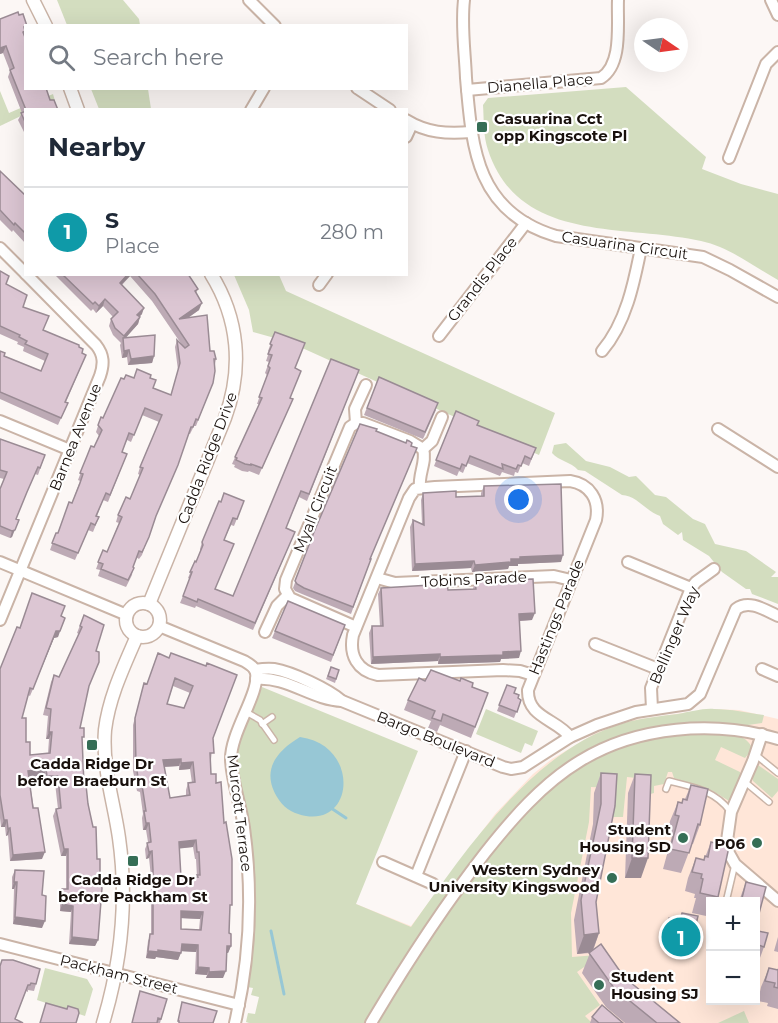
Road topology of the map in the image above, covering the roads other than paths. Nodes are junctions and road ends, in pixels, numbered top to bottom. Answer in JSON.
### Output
{"nodes":[{"id":1,"x":33,"y":0,"type":"edge"},
{"id":2,"x":249,"y":0,"type":"edge"},
{"id":3,"x":464,"y":0,"type":"edge"},
{"id":4,"x":618,"y":0,"type":"edge"},
{"id":5,"x":771,"y":0,"type":"edge"},
{"id":6,"x":778,"y":15,"type":"edge"},
{"id":7,"x":45,"y":24,"type":"edge"},
{"id":8,"x":272,"y":24,"type":"edge"},
{"id":9,"x":778,"y":52,"type":"edge"},
{"id":10,"x":71,"y":90,"type":"edge"},
{"id":11,"x":263,"y":90,"type":"edge"},
{"id":12,"x":360,"y":90,"type":"edge"},
{"id":13,"x":467,"y":90,"type":"junction"},
{"id":14,"x":77,"y":108,"type":"edge"},
{"id":15,"x":252,"y":108,"type":"edge"},
{"id":16,"x":387,"y":108,"type":"edge"},
{"id":17,"x":410,"y":122,"type":"edge"},
{"id":18,"x":471,"y":132,"type":"junction"},
{"id":19,"x":729,"y":158,"type":"dead end"},
{"id":20,"x":526,"y":223,"type":"junction"},
{"id":21,"x":0,"y":248,"type":"edge"},
{"id":22,"x":641,"y":248,"type":"junction"},
{"id":23,"x":24,"y":272,"type":"edge"},
{"id":24,"x":28,"y":276,"type":"edge"},
{"id":25,"x":212,"y":276,"type":"edge"},
{"id":26,"x":326,"y":276,"type":"edge"},
{"id":27,"x":319,"y":285,"type":"dead end"},
{"id":28,"x":778,"y":297,"type":"edge"},
{"id":29,"x":439,"y":336,"type":"dead end"},
{"id":30,"x":602,"y":351,"type":"dead end"},
{"id":31,"x":366,"y":385,"type":"dead end"},
{"id":32,"x":442,"y":417,"type":"dead end"},
{"id":33,"x":0,"y":421,"type":"edge"},
{"id":34,"x":356,"y":423,"type":"junction"},
{"id":35,"x":718,"y":429,"type":"dead end"},
{"id":36,"x":421,"y":448,"type":"junction"},
{"id":37,"x":70,"y":450,"type":"junction"},
{"id":38,"x":778,"y":467,"type":"edge"},
{"id":39,"x":420,"y":488,"type":"junction"},
{"id":40,"x":0,"y":562,"type":"edge"},
{"id":41,"x":628,"y":562,"type":"dead end"},
{"id":42,"x":714,"y":569,"type":"dead end"},
{"id":43,"x":20,"y":571,"type":"junction"},
{"id":44,"x":376,"y":578,"type":"junction"},
{"id":45,"x":571,"y":580,"type":"junction"},
{"id":46,"x":691,"y":588,"type":"junction"},
{"id":47,"x":287,"y":596,"type":"junction"},
{"id":48,"x":149,"y":604,"type":"junction"},
{"id":49,"x":128,"y":615,"type":"junction"},
{"id":50,"x":778,"y":616,"type":"edge"},
{"id":51,"x":0,"y":620,"type":"edge"},
{"id":52,"x":159,"y":626,"type":"junction"},
{"id":53,"x":356,"y":627,"type":"junction"},
{"id":54,"x":265,"y":632,"type":"dead end"},
{"id":55,"x":137,"y":636,"type":"junction"},
{"id":56,"x":595,"y":644,"type":"dead end"},
{"id":57,"x":658,"y":669,"type":"junction"},
{"id":58,"x":762,"y":669,"type":"dead end"},
{"id":59,"x":256,"y":674,"type":"junction"},
{"id":60,"x":533,"y":675,"type":"junction"},
{"id":61,"x":778,"y":676,"type":"edge"},
{"id":62,"x":652,"y":709,"type":"junction"},
{"id":63,"x":245,"y":711,"type":"junction"},
{"id":64,"x":272,"y":717,"type":"dead end"},
{"id":65,"x":262,"y":724,"type":"junction"},
{"id":66,"x":762,"y":734,"type":"junction"},
{"id":67,"x":570,"y":737,"type":"junction"},
{"id":68,"x":778,"y":739,"type":"edge"},
{"id":69,"x":274,"y":740,"type":"dead end"},
{"id":70,"x":466,"y":752,"type":"junction"},
{"id":71,"x":756,"y":754,"type":"junction"},
{"id":72,"x":778,"y":773,"type":"edge"},
{"id":73,"x":745,"y":782,"type":"junction"},
{"id":74,"x":666,"y":789,"type":"dead end"},
{"id":75,"x":769,"y":802,"type":"dead end"},
{"id":76,"x":731,"y":812,"type":"junction"},
{"id":77,"x":383,"y":862,"type":"dead end"},
{"id":78,"x":735,"y":864,"type":"junction"},
{"id":79,"x":416,"y":876,"type":"junction"},
{"id":80,"x":433,"y":885,"type":"dead end"},
{"id":81,"x":727,"y":897,"type":"edge"},
{"id":82,"x":778,"y":901,"type":"edge"},
{"id":83,"x":0,"y":944,"type":"edge"},
{"id":84,"x":116,"y":973,"type":"junction"},
{"id":85,"x":239,"y":1005,"type":"junction"},
{"id":86,"x":103,"y":1023,"type":"edge"},
{"id":87,"x":234,"y":1023,"type":"edge"},
{"id":88,"x":371,"y":1023,"type":"edge"}],
"edges":[{"from":1,"to":7,"type":"street"},
{"from":2,"to":8,"type":"street"},
{"from":3,"to":13,"type":"street","name":"Casuarina Circuit"},
{"from":4,"to":13,"type":"street","name":"Dianella Place"},
{"from":5,"to":6,"type":"street"},
{"from":9,"to":19,"type":"street"},
{"from":10,"to":14,"type":"street"},
{"from":11,"to":15,"type":"street"},
{"from":12,"to":16,"type":"street"},
{"from":13,"to":18,"type":"street","name":"Casuarina Circuit"},
{"from":17,"to":18,"type":"street"},
{"from":18,"to":20,"type":"street","name":"Casuarina Circuit"},
{"from":20,"to":22,"type":"street","name":"Casuarina Circuit"},
{"from":20,"to":29,"type":"street","name":"Grandis Place"},
{"from":21,"to":23,"type":"street","name":"Barnea Avenue"},
{"from":22,"to":28,"type":"street","name":"Casuarina Circuit"},
{"from":22,"to":30,"type":"street"},
{"from":24,"to":37,"type":"street","name":"Barnea Avenue"},
{"from":25,"to":48,"type":"street","name":"Cadda Ridge Drive"},
{"from":26,"to":27,"type":"street"},
{"from":31,"to":34,"type":"street"},
{"from":32,"to":36,"type":"street"},
{"from":33,"to":37,"type":"street"},
{"from":34,"to":36,"type":"street"},
{"from":34,"to":47,"type":"street","name":"Myall Circuit"},
{"from":35,"to":38,"type":"street"},
{"from":36,"to":39,"type":"street"},
{"from":37,"to":43,"type":"street","name":"Barnea Avenue"},
{"from":39,"to":44,"type":"street"},
{"from":39,"to":45,"type":"street","name":"Hastings Parade"},
{"from":40,"to":43,"type":"street"},
{"from":41,"to":46,"type":"street"},
{"from":42,"to":46,"type":"street","name":"Bellinger Way"},
{"from":43,"to":49,"type":"street"},
{"from":43,"to":51,"type":"street","name":"Barnea Avenue"},
{"from":44,"to":45,"type":"street","name":"Tobins Parade"},
{"from":44,"to":53,"type":"street"},
{"from":45,"to":60,"type":"street","name":"Hastings Parade"},
{"from":46,"to":57,"type":"street","name":"Bellinger Way"},
{"from":47,"to":53,"type":"street"},
{"from":47,"to":54,"type":"street"},
{"from":48,"to":49,"type":"street"},
{"from":48,"to":52,"type":"street"},
{"from":49,"to":55,"type":"street"},
{"from":50,"to":62,"type":"street","name":"Bargo Boulevard"},
{"from":52,"to":55,"type":"street"},
{"from":52,"to":59,"type":"street"},
{"from":53,"to":60,"type":"street"},
{"from":55,"to":84,"type":"street"},
{"from":56,"to":57,"type":"street"},
{"from":57,"to":62,"type":"street","name":"Bellinger Way"},
{"from":58,"to":61,"type":"street"},
{"from":59,"to":63,"type":"street","name":"Murcott Terrace"},
{"from":59,"to":70,"type":"street","name":"Bargo Boulevard"},
{"from":60,"to":67,"type":"street","name":"Hastings Parade"},
{"from":62,"to":67,"type":"street","name":"Bargo Boulevard"},
{"from":63,"to":65,"type":"lane"},
{"from":63,"to":85,"type":"street","name":"Murcott Terrace"},
{"from":64,"to":65,"type":"lane"},
{"from":65,"to":69,"type":"lane"},
{"from":66,"to":68,"type":"street"},
{"from":66,"to":71,"type":"street"},
{"from":66,"to":88,"type":"street"},
{"from":67,"to":70,"type":"street","name":"Bargo Boulevard"},
{"from":70,"to":79,"type":"street"},
{"from":71,"to":72,"type":"lane"},
{"from":71,"to":73,"type":"street"},
{"from":73,"to":75,"type":"lane"},
{"from":73,"to":76,"type":"street"},
{"from":74,"to":76,"type":"lane"},
{"from":76,"to":78,"type":"street"},
{"from":77,"to":79,"type":"street"},
{"from":78,"to":81,"type":"lane"},
{"from":78,"to":82,"type":"street"},
{"from":79,"to":80,"type":"street"},
{"from":83,"to":84,"type":"street","name":"Packham Street"},
{"from":84,"to":85,"type":"street","name":"Packham Street"},
{"from":84,"to":86,"type":"street"},
{"from":85,"to":87,"type":"street","name":"Murcott Terrace"}]}
